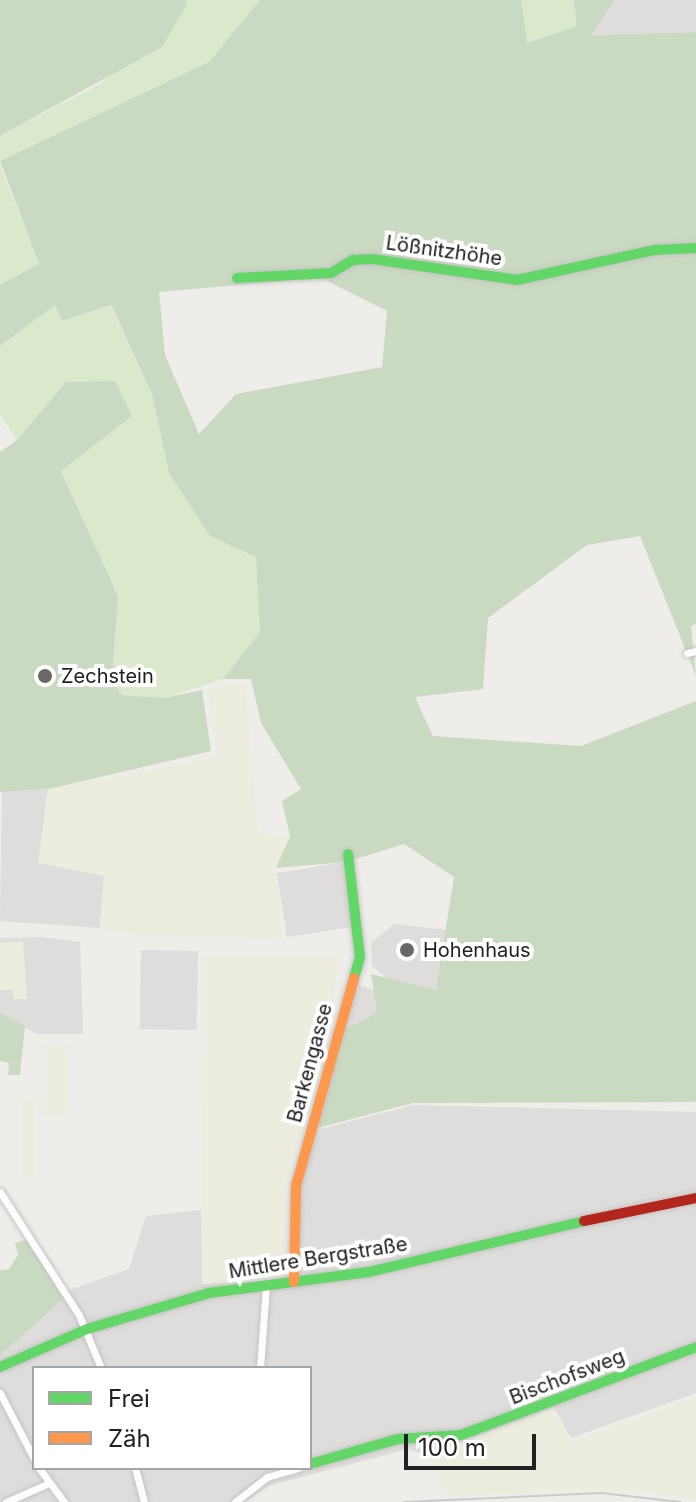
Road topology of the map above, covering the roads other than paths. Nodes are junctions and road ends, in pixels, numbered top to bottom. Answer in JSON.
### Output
{"nodes":[{"id":1,"x":696,"y":248,"type":"edge"},
{"id":2,"x":237,"y":278,"type":"dead end"},
{"id":3,"x":348,"y":854,"type":"dead end"},
{"id":4,"x":0,"y":1192,"type":"edge"},
{"id":5,"x":696,"y":1198,"type":"edge"},
{"id":6,"x":294,"y":1282,"type":"junction"},
{"id":7,"x":266,"y":1286,"type":"junction"},
{"id":8,"x":87,"y":1329,"type":"junction"},
{"id":9,"x":696,"y":1347,"type":"edge"},
{"id":10,"x":100,"y":1366,"type":"edge"},
{"id":11,"x":260,"y":1366,"type":"edge"},
{"id":12,"x":0,"y":1367,"type":"edge"},
{"id":13,"x":0,"y":1393,"type":"edge"},
{"id":14,"x":32,"y":1455,"type":"edge"},
{"id":15,"x":312,"y":1463,"type":"edge"},
{"id":16,"x":40,"y":1470,"type":"edge"},
{"id":17,"x":136,"y":1470,"type":"edge"},
{"id":18,"x":267,"y":1472,"type":"edge"},
{"id":19,"x":47,"y":1484,"type":"junction"},
{"id":20,"x":6,"y":1502,"type":"edge"},
{"id":21,"x":64,"y":1502,"type":"edge"},
{"id":22,"x":144,"y":1502,"type":"edge"},
{"id":23,"x":235,"y":1502,"type":"edge"}],
"edges":[{"from":1,"to":2,"type":"street","name":"Lößnitzhöhe"},
{"from":3,"to":6,"type":"street","name":"Barkengasse"},
{"from":4,"to":8,"type":"street"},
{"from":5,"to":6,"type":"street","name":"Mittlere Bergstraße"},
{"from":6,"to":7,"type":"street","name":"Mittlere Bergstraße"},
{"from":7,"to":8,"type":"street","name":"Mittlere Bergstraße"},
{"from":7,"to":11,"type":"street"},
{"from":8,"to":10,"type":"street"},
{"from":8,"to":12,"type":"street","name":"Mittlere Bergstraße"},
{"from":9,"to":15,"type":"street","name":"Bischofsweg"},
{"from":13,"to":14,"type":"street"},
{"from":16,"to":19,"type":"street"},
{"from":17,"to":22,"type":"street"},
{"from":18,"to":23,"type":"street"},
{"from":19,"to":20,"type":"street"},
{"from":19,"to":21,"type":"street"}]}
